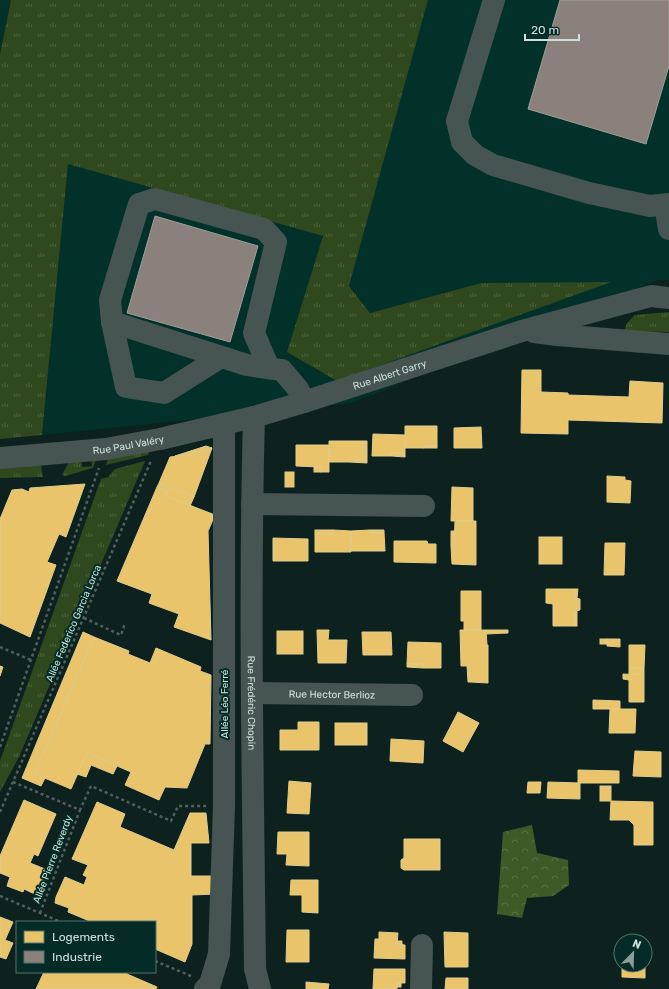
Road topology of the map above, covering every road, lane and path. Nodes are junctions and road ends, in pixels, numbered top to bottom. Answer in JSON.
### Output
{"nodes":[{"id":1,"x":494,"y":0,"type":"edge"},
{"id":2,"x":667,"y":204,"type":"edge"},
{"id":3,"x":669,"y":229,"type":"edge"},
{"id":4,"x":669,"y":298,"type":"edge"},
{"id":5,"x":112,"y":322,"type":"junction"},
{"id":6,"x":525,"y":330,"type":"junction"},
{"id":7,"x":669,"y":344,"type":"edge"},
{"id":8,"x":221,"y":356,"type":"junction"},
{"id":9,"x":275,"y":369,"type":"junction"},
{"id":10,"x":304,"y":402,"type":"junction"},
{"id":11,"x":254,"y":417,"type":"junction"},
{"id":12,"x":224,"y":424,"type":"junction"},
{"id":13,"x":160,"y":439,"type":"junction"},
{"id":14,"x":106,"y":449,"type":"junction"},
{"id":15,"x":0,"y":458,"type":"edge"},
{"id":16,"x":252,"y":504,"type":"junction"},
{"id":17,"x":424,"y":506,"type":"dead end"},
{"id":18,"x":84,"y":618,"type":"junction"},
{"id":19,"x":125,"y":623,"type":"dead end"},
{"id":20,"x":0,"y":647,"type":"edge"},
{"id":21,"x":31,"y":660,"type":"junction"},
{"id":22,"x":252,"y":693,"type":"junction"},
{"id":23,"x":412,"y":695,"type":"dead end"},
{"id":24,"x":0,"y":747,"type":"edge"},
{"id":25,"x":13,"y":782,"type":"junction"},
{"id":26,"x":224,"y":806,"type":"junction"},
{"id":27,"x":80,"y":810,"type":"junction"},
{"id":28,"x":0,"y":812,"type":"edge"},
{"id":29,"x":0,"y":896,"type":"edge"},
{"id":30,"x":40,"y":913,"type":"junction"},
{"id":31,"x":59,"y":921,"type":"edge"},
{"id":32,"x":422,"y":945,"type":"dead end"},
{"id":33,"x":156,"y":961,"type":"edge"},
{"id":34,"x":208,"y":986,"type":"edge"},
{"id":35,"x":260,"y":989,"type":"edge"},
{"id":36,"x":421,"y":989,"type":"edge"}],
"edges":[{"from":1,"to":2,"type":"street"},
{"from":2,"to":3,"type":"street"},
{"from":4,"to":6,"type":"street","name":"Rue Albert Garry"},
{"from":5,"to":8,"type":"street"},
{"from":5,"to":8,"type":"street"},
{"from":5,"to":9,"type":"street"},
{"from":6,"to":7,"type":"street","name":"Rue Albert Garry"},
{"from":6,"to":10,"type":"street","name":"Rue Albert Garry"},
{"from":8,"to":9,"type":"street"},
{"from":9,"to":10,"type":"street"},
{"from":10,"to":11,"type":"street","name":"Rue Albert Garry"},
{"from":11,"to":12,"type":"street","name":"Rue Paul Valéry"},
{"from":11,"to":16,"type":"street","name":"Rue Frédéric Chopin"},
{"from":12,"to":13,"type":"street","name":"Rue Paul Valéry"},
{"from":12,"to":26,"type":"street","name":"Allée Léo Ferré"},
{"from":13,"to":14,"type":"street","name":"Rue Paul Valéry"},
{"from":13,"to":18,"type":"path","name":"Allée Federico Garcia Lorca"},
{"from":14,"to":15,"type":"street","name":"Rue Paul Valéry"},
{"from":14,"to":21,"type":"path"},
{"from":16,"to":17,"type":"street"},
{"from":16,"to":22,"type":"street","name":"Rue Frédéric Chopin"},
{"from":18,"to":19,"type":"path"},
{"from":18,"to":25,"type":"path","name":"Allée Federico Garcia Lorca"},
{"from":20,"to":21,"type":"path"},
{"from":21,"to":24,"type":"path"},
{"from":22,"to":23,"type":"street","name":"Rue Hector Berlioz"},
{"from":22,"to":35,"type":"street","name":"Rue Frédéric Chopin"},
{"from":25,"to":27,"type":"path","name":"Allée Pierre Reverdy"},
{"from":25,"to":28,"type":"path","name":"Allée Federico Garcia Lorca"},
{"from":26,"to":27,"type":"path","name":"Allée Pierre Reverdy"},
{"from":26,"to":34,"type":"street","name":"Allée Léo Ferré"},
{"from":27,"to":30,"type":"path","name":"Allée Pierre Reverdy"},
{"from":29,"to":30,"type":"path"},
{"from":30,"to":31,"type":"path"},
{"from":32,"to":36,"type":"street"},
{"from":33,"to":34,"type":"path"}]}
